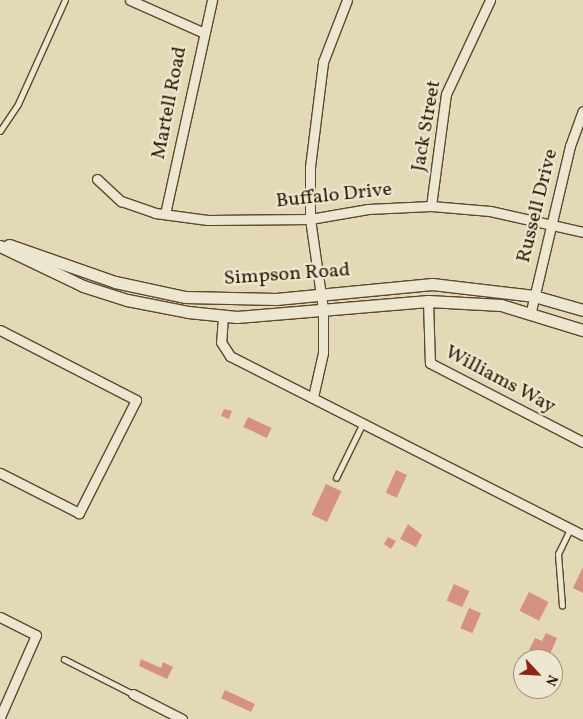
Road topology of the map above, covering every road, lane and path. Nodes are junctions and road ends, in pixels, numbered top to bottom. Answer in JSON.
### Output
{"nodes":[{"id":1,"x":64,"y":0,"type":"edge"},
{"id":2,"x":130,"y":0,"type":"edge"},
{"id":3,"x":212,"y":0,"type":"edge"},
{"id":4,"x":348,"y":0,"type":"edge"},
{"id":5,"x":490,"y":0,"type":"edge"},
{"id":6,"x":202,"y":32,"type":"junction"},
{"id":7,"x":583,"y":111,"type":"edge"},
{"id":8,"x":0,"y":131,"type":"edge"},
{"id":9,"x":97,"y":178,"type":"dead end"},
{"id":10,"x":432,"y":206,"type":"junction"},
{"id":11,"x":165,"y":214,"type":"junction"},
{"id":12,"x":310,"y":220,"type":"junction"},
{"id":13,"x":551,"y":222,"type":"junction"},
{"id":14,"x":583,"y":232,"type":"edge"},
{"id":15,"x":0,"y":244,"type":"edge"},
{"id":16,"x":321,"y":294,"type":"junction"},
{"id":17,"x":534,"y":296,"type":"junction"},
{"id":18,"x":428,"y":301,"type":"junction"},
{"id":19,"x":323,"y":309,"type":"junction"},
{"id":20,"x":583,"y":310,"type":"edge"},
{"id":21,"x":531,"y":311,"type":"junction"},
{"id":22,"x":222,"y":316,"type":"junction"},
{"id":23,"x":0,"y":330,"type":"edge"},
{"id":24,"x":583,"y":330,"type":"edge"},
{"id":25,"x":313,"y":397,"type":"junction"},
{"id":26,"x":363,"y":422,"type":"junction"},
{"id":27,"x":583,"y":442,"type":"edge"},
{"id":28,"x":0,"y":473,"type":"edge"},
{"id":29,"x":336,"y":478,"type":"dead end"},
{"id":30,"x":570,"y":528,"type":"junction"},
{"id":31,"x":583,"y":535,"type":"edge"},
{"id":32,"x":562,"y":606,"type":"dead end"},
{"id":33,"x":0,"y":617,"type":"edge"},
{"id":34,"x":64,"y":659,"type":"dead end"},
{"id":35,"x":133,"y":694,"type":"joint"},
{"id":36,"x":0,"y":717,"type":"edge"},
{"id":37,"x":182,"y":719,"type":"edge"}],
"edges":[{"from":1,"to":8,"type":"lane"},
{"from":2,"to":6,"type":"street"},
{"from":3,"to":6,"type":"street","name":"Martell Road"},
{"from":4,"to":12,"type":"street"},
{"from":5,"to":10,"type":"street","name":"Jack Street"},
{"from":6,"to":11,"type":"street","name":"Martell Road"},
{"from":7,"to":13,"type":"street","name":"Russell Drive"},
{"from":9,"to":11,"type":"street","name":"Buffalo Drive"},
{"from":10,"to":12,"type":"street","name":"Buffalo Drive"},
{"from":10,"to":13,"type":"street","name":"Buffalo Drive"},
{"from":11,"to":12,"type":"street","name":"Buffalo Drive"},
{"from":12,"to":16,"type":"street"},
{"from":13,"to":14,"type":"street","name":"Buffalo Drive"},
{"from":13,"to":17,"type":"street","name":"Russell Drive"},
{"from":15,"to":16,"type":"street","name":"Simpson Road"},
{"from":15,"to":22,"type":"street","name":"Simpson Road"},
{"from":16,"to":17,"type":"street","name":"Simpson Road"},
{"from":16,"to":19,"type":"street"},
{"from":17,"to":20,"type":"street","name":"Simpson Road"},
{"from":17,"to":21,"type":"street","name":"Russell Drive"},
{"from":18,"to":19,"type":"street","name":"Simpson Road"},
{"from":18,"to":21,"type":"street","name":"Simpson Road"},
{"from":18,"to":27,"type":"street","name":"Williams Way"},
{"from":19,"to":22,"type":"street","name":"Simpson Road"},
{"from":19,"to":25,"type":"street"},
{"from":21,"to":24,"type":"street","name":"Simpson Road"},
{"from":22,"to":25,"type":"street","name":"Simpson Road"},
{"from":23,"to":28,"type":"street"},
{"from":25,"to":26,"type":"street","name":"Simpson Road"},
{"from":26,"to":29,"type":"lane"},
{"from":26,"to":30,"type":"street","name":"Simpson Road"},
{"from":30,"to":31,"type":"street","name":"Simpson Road"},
{"from":30,"to":32,"type":"lane"},
{"from":33,"to":36,"type":"street"},
{"from":34,"to":35,"type":"lane"},
{"from":35,"to":37,"type":"street"}]}
